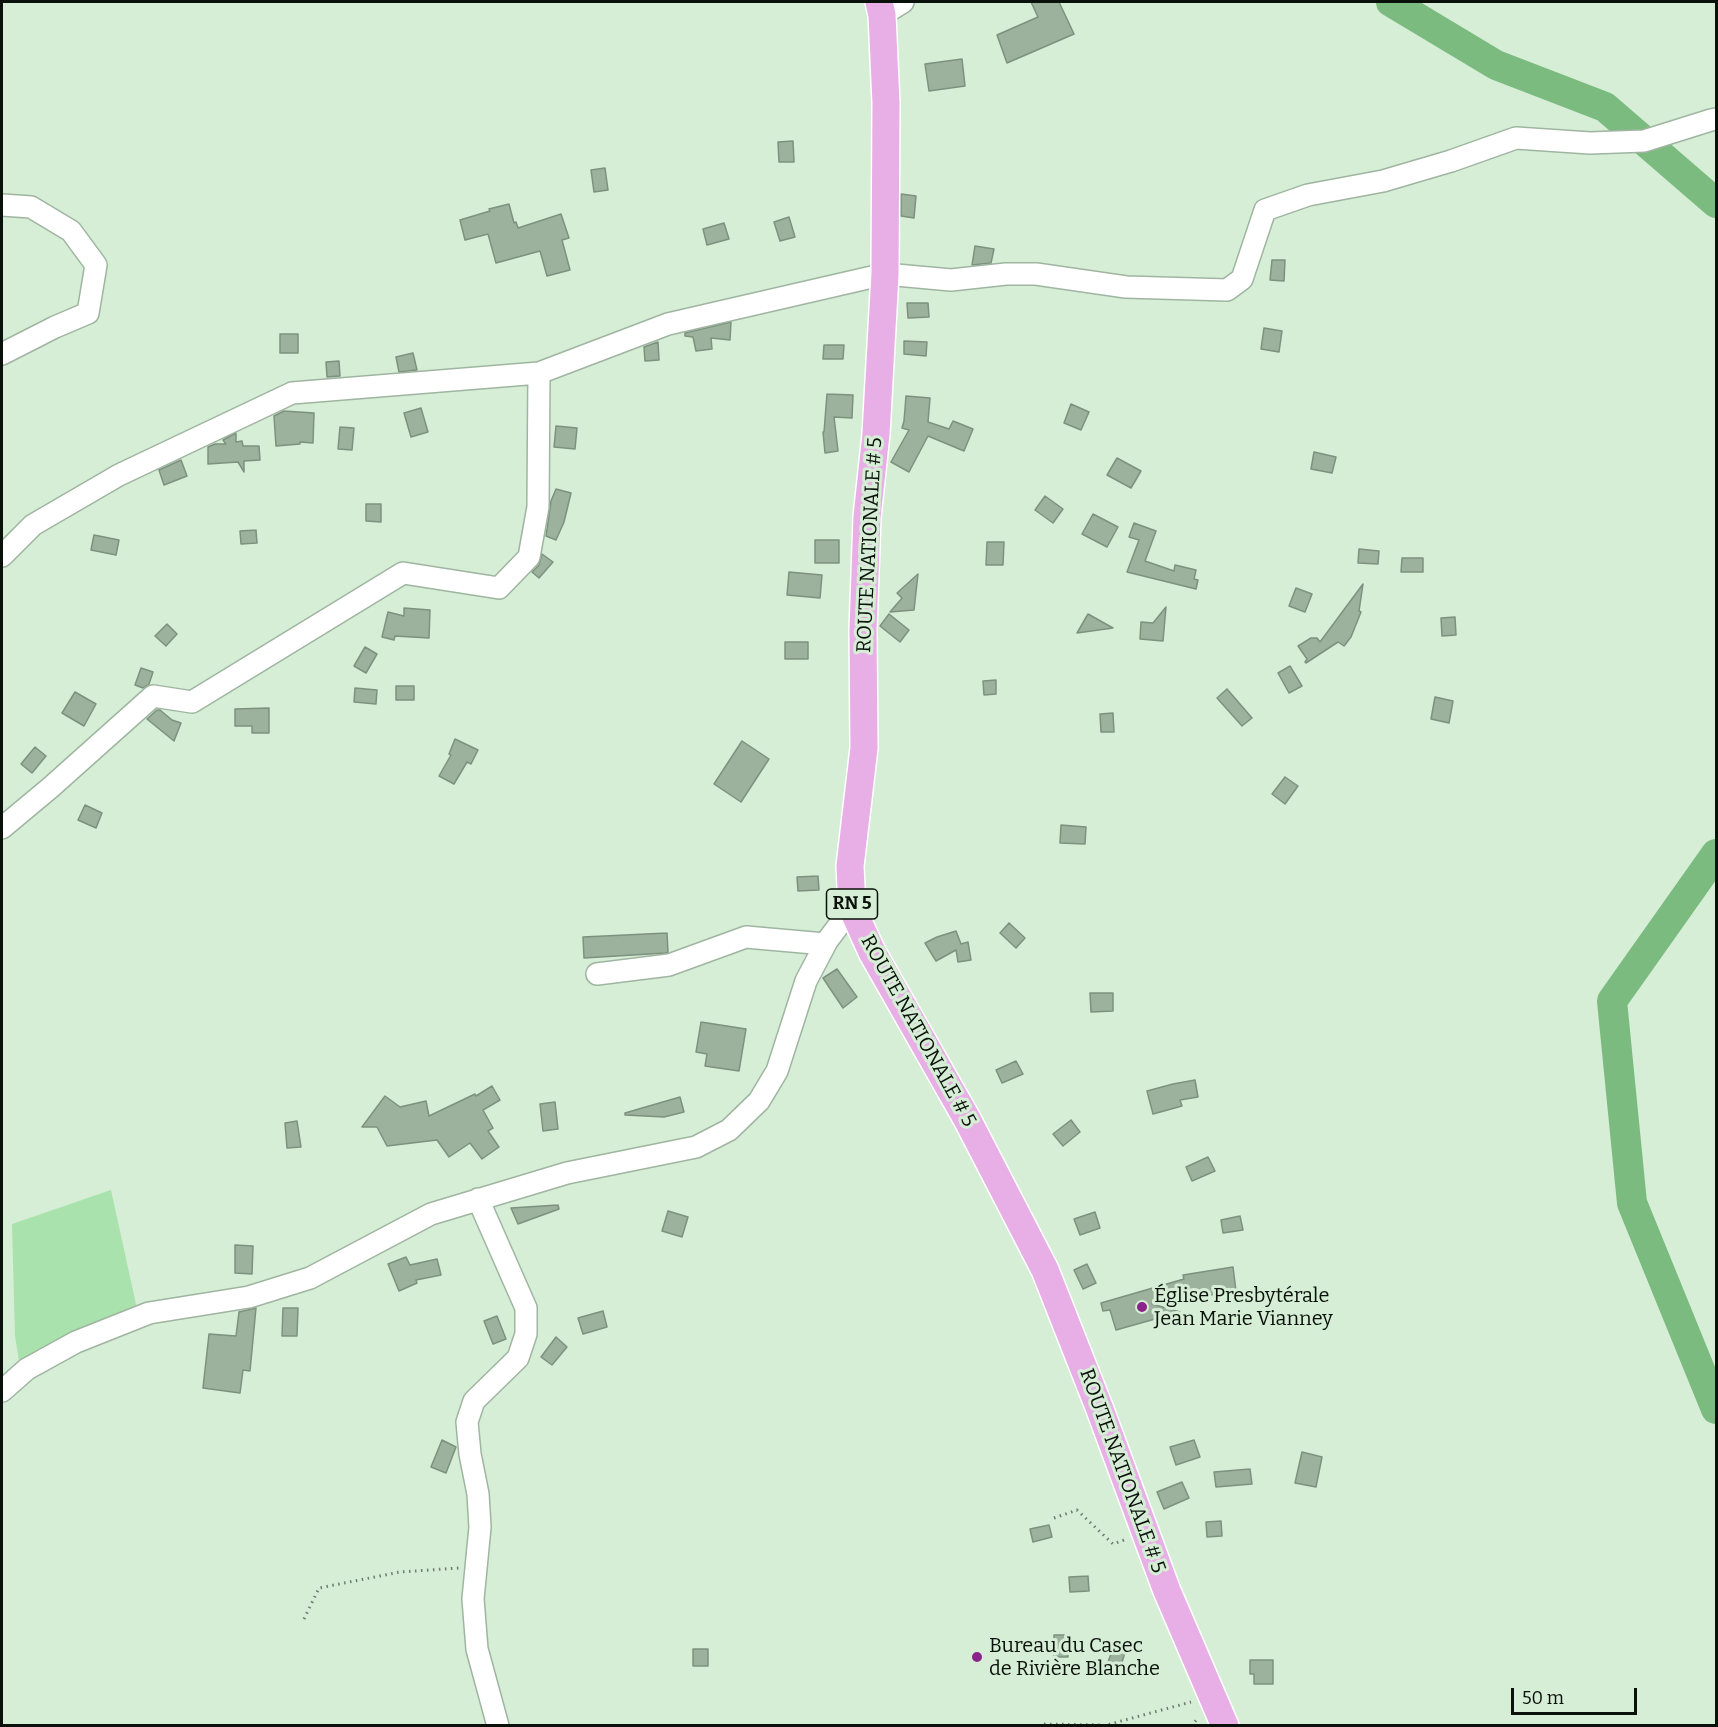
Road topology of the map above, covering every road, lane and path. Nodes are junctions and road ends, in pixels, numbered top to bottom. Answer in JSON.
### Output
{"nodes":[{"id":1,"x":888,"y":6,"type":"edge"},
{"id":2,"x":1716,"y":119,"type":"edge"},
{"id":3,"x":2,"y":205,"type":"edge"},
{"id":4,"x":885,"y":274,"type":"junction"},
{"id":5,"x":2,"y":354,"type":"edge"},
{"id":6,"x":539,"y":373,"type":"junction"},
{"id":7,"x":2,"y":556,"type":"edge"},
{"id":8,"x":2,"y":828,"type":"edge"},
{"id":9,"x":852,"y":908,"type":"junction"},
{"id":10,"x":825,"y":944,"type":"junction"},
{"id":11,"x":597,"y":974,"type":"dead end"},
{"id":12,"x":478,"y":1199,"type":"junction"},
{"id":13,"x":2,"y":1391,"type":"edge"},
{"id":14,"x":1054,"y":1518,"type":"dead end"},
{"id":15,"x":1145,"y":1533,"type":"junction"},
{"id":16,"x":476,"y":1568,"type":"junction"},
{"id":17,"x":304,"y":1619,"type":"dead end"},
{"id":18,"x":1213,"y":1697,"type":"junction"},
{"id":19,"x":498,"y":1725,"type":"edge"},
{"id":20,"x":1040,"y":1725,"type":"edge"},
{"id":21,"x":1103,"y":1725,"type":"edge"},
{"id":22,"x":1226,"y":1725,"type":"edge"}],
"edges":[{"from":1,"to":4,"type":"main road","name":"ROUTE NATIONALE # 5","number":"RN 5"},
{"from":2,"to":4,"type":"street"},
{"from":3,"to":5,"type":"street"},
{"from":4,"to":6,"type":"street"},
{"from":4,"to":9,"type":"main road","name":"ROUTE NATIONALE # 5","number":"RN 5"},
{"from":6,"to":7,"type":"street"},
{"from":6,"to":8,"type":"street"},
{"from":9,"to":10,"type":"street"},
{"from":9,"to":15,"type":"main road","name":"ROUTE NATIONALE # 5","number":"RN 5"},
{"from":10,"to":11,"type":"street"},
{"from":10,"to":12,"type":"street"},
{"from":12,"to":13,"type":"street"},
{"from":12,"to":16,"type":"street"},
{"from":14,"to":15,"type":"path"},
{"from":15,"to":18,"type":"main road","name":"ROUTE NATIONALE # 5","number":"RN 5"},
{"from":16,"to":17,"type":"path"},
{"from":16,"to":19,"type":"street"},
{"from":18,"to":21,"type":"path"},
{"from":18,"to":22,"type":"main road","name":"ROUTE NATIONALE # 5","number":"RN 5"},
{"from":20,"to":21,"type":"path"}]}
